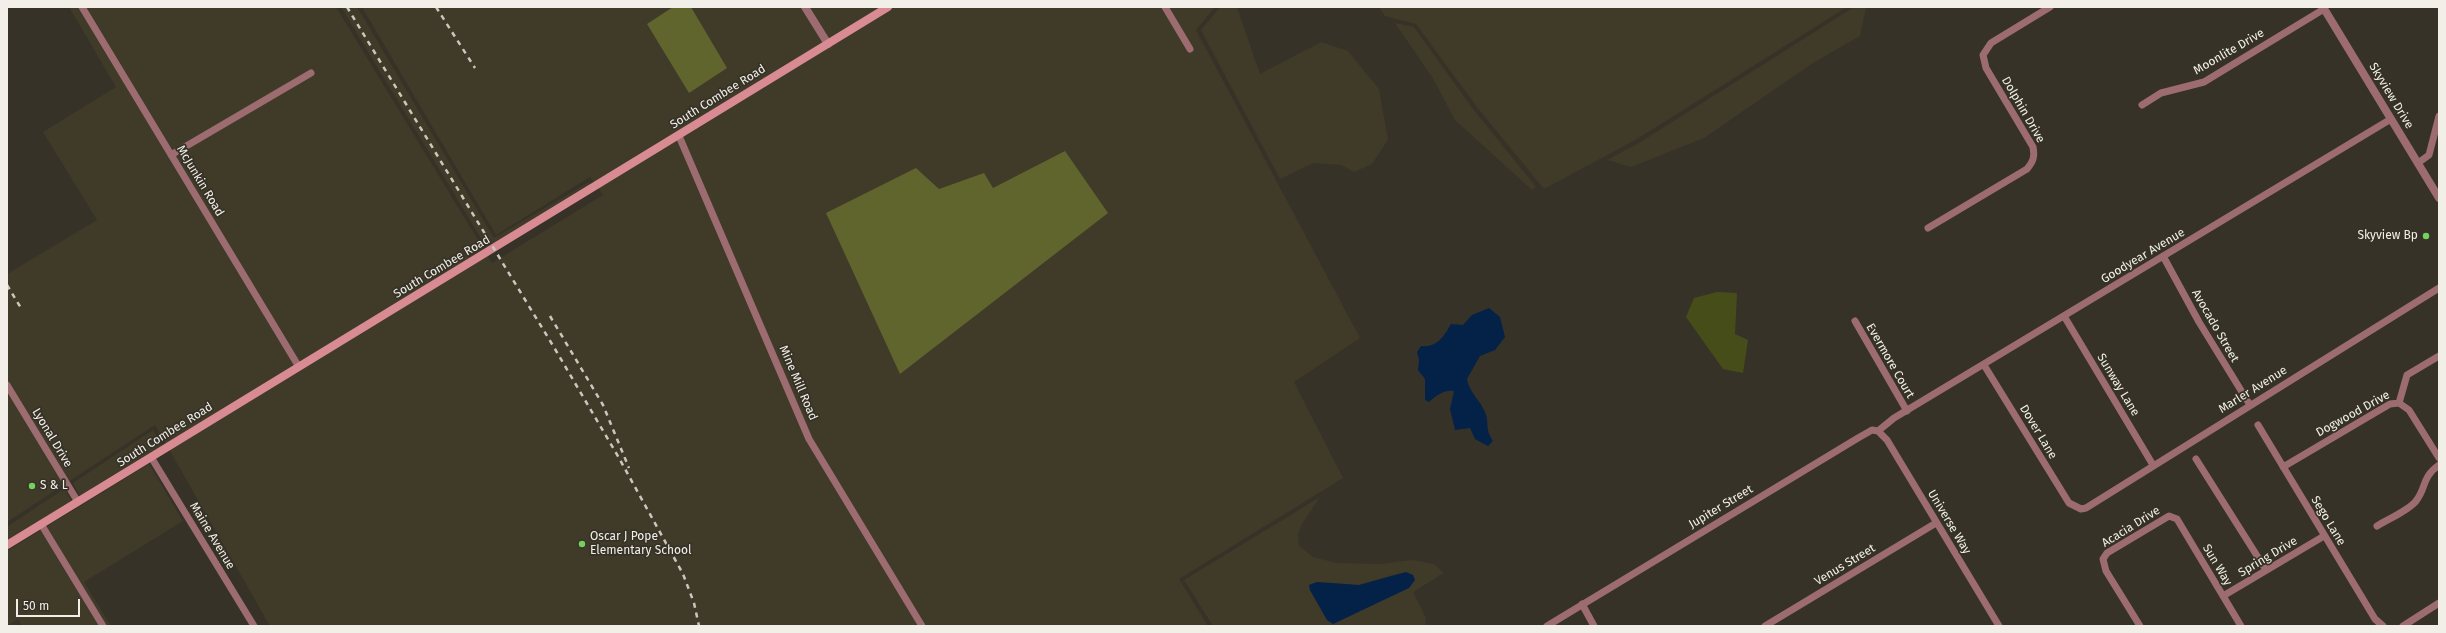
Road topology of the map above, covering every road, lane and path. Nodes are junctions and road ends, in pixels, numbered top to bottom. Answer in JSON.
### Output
{"nodes":[{"id":1,"x":82,"y":7,"type":"edge"},
{"id":2,"x":805,"y":7,"type":"edge"},
{"id":3,"x":888,"y":7,"type":"edge"},
{"id":4,"x":1165,"y":7,"type":"edge"},
{"id":5,"x":2050,"y":7,"type":"edge"},
{"id":6,"x":2323,"y":8,"type":"edge"},
{"id":7,"x":828,"y":44,"type":"junction"},
{"id":8,"x":1190,"y":49,"type":"dead end"},
{"id":9,"x":311,"y":73,"type":"dead end"},
{"id":10,"x":2142,"y":105,"type":"dead end"},
{"id":11,"x":2439,"y":116,"type":"edge"},
{"id":12,"x":2391,"y":119,"type":"junction"},
{"id":13,"x":679,"y":136,"type":"junction"},
{"id":14,"x":171,"y":155,"type":"junction"},
{"id":15,"x":2418,"y":163,"type":"junction"},
{"id":16,"x":2439,"y":198,"type":"edge"},
{"id":17,"x":1928,"y":228,"type":"dead end"},
{"id":18,"x":2163,"y":256,"type":"junction"},
{"id":19,"x":2439,"y":288,"type":"edge"},
{"id":20,"x":2064,"y":316,"type":"junction"},
{"id":21,"x":1855,"y":322,"type":"dead end"},
{"id":22,"x":2439,"y":356,"type":"edge"},
{"id":23,"x":1984,"y":365,"type":"junction"},
{"id":24,"x":299,"y":367,"type":"junction"},
{"id":25,"x":7,"y":385,"type":"edge"},
{"id":26,"x":2399,"y":403,"type":"junction"},
{"id":27,"x":2250,"y":405,"type":"junction"},
{"id":28,"x":1907,"y":411,"type":"junction"},
{"id":29,"x":2258,"y":425,"type":"dead end"},
{"id":30,"x":1878,"y":431,"type":"junction"},
{"id":31,"x":151,"y":457,"type":"junction"},
{"id":32,"x":2439,"y":458,"type":"edge"},
{"id":33,"x":2196,"y":459,"type":"dead end"},
{"id":34,"x":2439,"y":465,"type":"edge"},
{"id":35,"x":2153,"y":466,"type":"junction"},
{"id":36,"x":2283,"y":467,"type":"junction"},
{"id":37,"x":78,"y":502,"type":"junction"},
{"id":38,"x":2078,"y":508,"type":"joint"},
{"id":39,"x":2172,"y":517,"type":"joint"},
{"id":40,"x":1936,"y":523,"type":"junction"},
{"id":41,"x":41,"y":524,"type":"junction"},
{"id":42,"x":2377,"y":526,"type":"dead end"},
{"id":43,"x":2324,"y":536,"type":"junction"},
{"id":44,"x":7,"y":546,"type":"edge"},
{"id":45,"x":2266,"y":570,"type":"junction"},
{"id":46,"x":2223,"y":596,"type":"junction"},
{"id":47,"x":2439,"y":603,"type":"edge"},
{"id":48,"x":1582,"y":604,"type":"junction"},
{"id":49,"x":104,"y":626,"type":"edge"},
{"id":50,"x":254,"y":626,"type":"edge"},
{"id":51,"x":922,"y":626,"type":"edge"},
{"id":52,"x":1547,"y":626,"type":"edge"},
{"id":53,"x":1594,"y":626,"type":"edge"},
{"id":54,"x":1765,"y":626,"type":"edge"},
{"id":55,"x":1999,"y":626,"type":"edge"},
{"id":56,"x":2140,"y":626,"type":"edge"},
{"id":57,"x":2241,"y":626,"type":"edge"},
{"id":58,"x":2383,"y":626,"type":"edge"},
{"id":59,"x":2403,"y":626,"type":"edge"}],
"edges":[{"from":1,"to":14,"type":"street","name":"McJunkin Road"},
{"from":2,"to":7,"type":"street"},
{"from":3,"to":7,"type":"main road","name":"South Combee Road"},
{"from":4,"to":8,"type":"street"},
{"from":5,"to":17,"type":"street","name":"Dolphin Drive"},
{"from":6,"to":10,"type":"street","name":"Moonlite Drive"},
{"from":6,"to":12,"type":"street","name":"Skyview Drive"},
{"from":7,"to":13,"type":"main road","name":"South Combee Road"},
{"from":9,"to":14,"type":"street"},
{"from":11,"to":15,"type":"street"},
{"from":12,"to":15,"type":"street","name":"Skyview Drive"},
{"from":12,"to":18,"type":"street","name":"Goodyear Avenue"},
{"from":13,"to":24,"type":"main road","name":"South Combee Road"},
{"from":13,"to":51,"type":"street","name":"Mine Mill Road"},
{"from":14,"to":24,"type":"street","name":"McJunkin Road"},
{"from":15,"to":16,"type":"street","name":"Skyview Drive"},
{"from":18,"to":20,"type":"street","name":"Goodyear Avenue"},
{"from":18,"to":27,"type":"street","name":"Avocado Street"},
{"from":19,"to":27,"type":"street","name":"Marler Avenue"},
{"from":20,"to":23,"type":"street","name":"Goodyear Avenue"},
{"from":20,"to":35,"type":"street","name":"Sunway Lane"},
{"from":21,"to":28,"type":"street","name":"Evermore Court"},
{"from":22,"to":26,"type":"street","name":"Dogwood Drive"},
{"from":23,"to":28,"type":"street","name":"Goodyear Avenue"},
{"from":23,"to":38,"type":"street","name":"Dover Lane"},
{"from":24,"to":31,"type":"main road","name":"South Combee Road"},
{"from":25,"to":37,"type":"street","name":"Lyonal Drive"},
{"from":26,"to":32,"type":"street"},
{"from":26,"to":36,"type":"street","name":"Dogwood Drive"},
{"from":27,"to":35,"type":"street","name":"Marler Avenue"},
{"from":28,"to":30,"type":"street","name":"Jupiter Street"},
{"from":29,"to":36,"type":"street","name":"Sego Lane"},
{"from":30,"to":40,"type":"street","name":"Universe Way"},
{"from":30,"to":48,"type":"street","name":"Jupiter Street"},
{"from":31,"to":37,"type":"main road","name":"South Combee Road"},
{"from":31,"to":50,"type":"street","name":"Maine Avenue"},
{"from":33,"to":45,"type":"street"},
{"from":34,"to":42,"type":"street"},
{"from":35,"to":38,"type":"street","name":"Marler Avenue"},
{"from":36,"to":43,"type":"street","name":"Sego Lane"},
{"from":37,"to":41,"type":"main road","name":"South Combee Road"},
{"from":39,"to":46,"type":"street","name":"Sun Way"},
{"from":39,"to":56,"type":"street","name":"Acacia Drive"},
{"from":40,"to":54,"type":"street","name":"Venus Street"},
{"from":40,"to":55,"type":"street","name":"Universe Way"},
{"from":41,"to":44,"type":"main road","name":"South Combee Road"},
{"from":41,"to":49,"type":"street"},
{"from":43,"to":45,"type":"street","name":"Spring Drive"},
{"from":43,"to":58,"type":"street","name":"Sego Lane"},
{"from":45,"to":46,"type":"street","name":"Spring Drive"},
{"from":46,"to":57,"type":"street","name":"Sun Way"},
{"from":47,"to":59,"type":"street"},
{"from":48,"to":52,"type":"street","name":"Jupiter Street"},
{"from":48,"to":53,"type":"street"}]}
